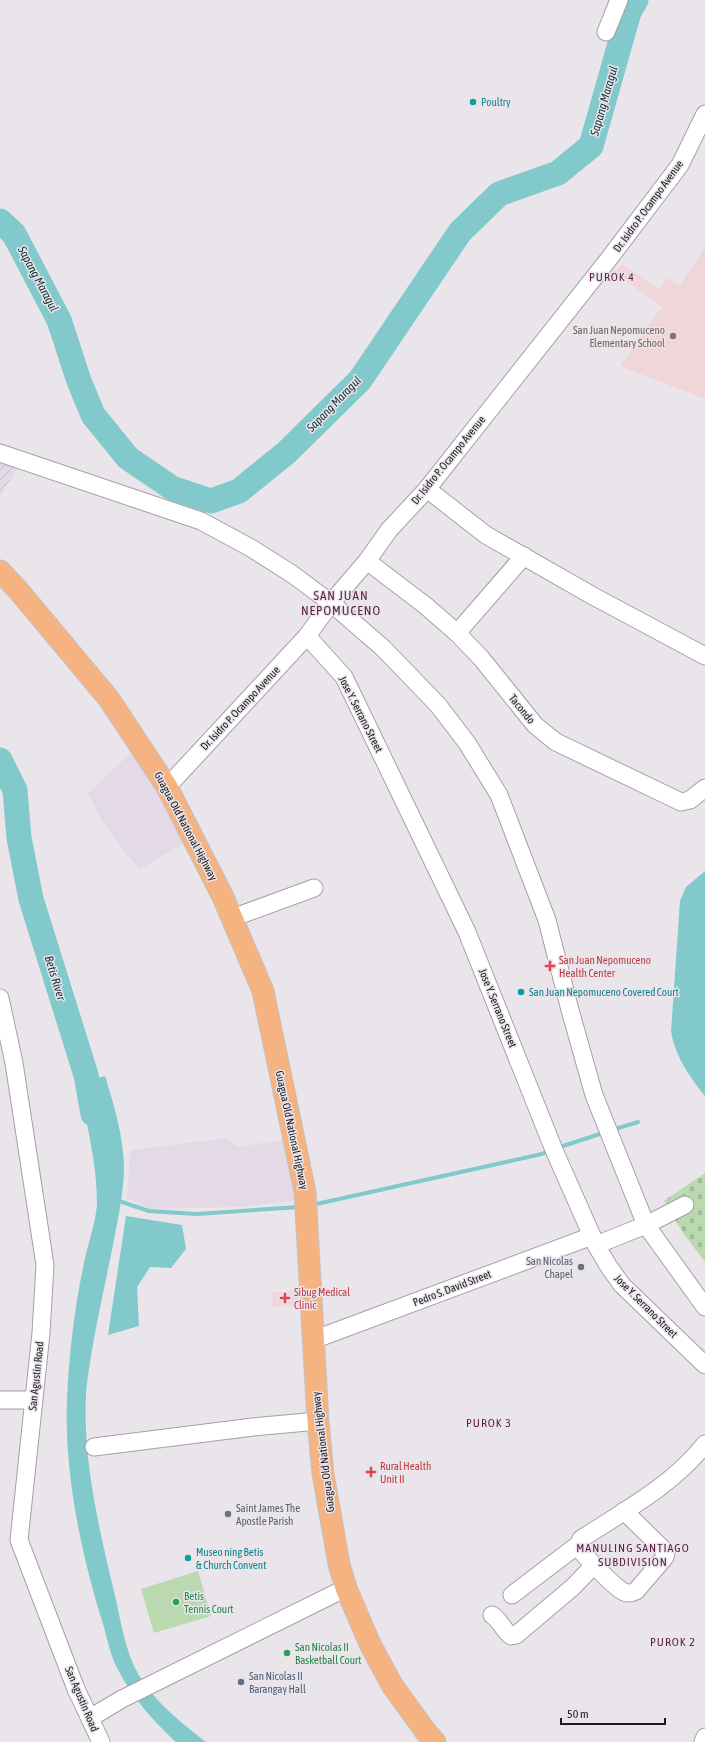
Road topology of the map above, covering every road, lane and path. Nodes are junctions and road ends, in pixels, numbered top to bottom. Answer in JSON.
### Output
{"nodes":[{"id":1,"x":619,"y":0,"type":"edge"},
{"id":2,"x":606,"y":32,"type":"dead end"},
{"id":3,"x":705,"y":114,"type":"edge"},
{"id":4,"x":0,"y":452,"type":"edge"},
{"id":5,"x":427,"y":489,"type":"junction"},
{"id":6,"x":524,"y":556,"type":"junction"},
{"id":7,"x":367,"y":561,"type":"junction"},
{"id":8,"x":0,"y":571,"type":"edge"},
{"id":9,"x":331,"y":603,"type":"junction"},
{"id":10,"x":457,"y":633,"type":"junction"},
{"id":11,"x":307,"y":636,"type":"junction"},
{"id":12,"x":705,"y":656,"type":"edge"},
{"id":13,"x":167,"y":787,"type":"junction"},
{"id":14,"x":705,"y":788,"type":"edge"},
{"id":15,"x":314,"y":888,"type":"dead end"},
{"id":16,"x":232,"y":918,"type":"junction"},
{"id":17,"x":0,"y":998,"type":"edge"},
{"id":18,"x":685,"y":1205,"type":"dead end"},
{"id":19,"x":646,"y":1225,"type":"junction"},
{"id":20,"x":594,"y":1241,"type":"junction"},
{"id":21,"x":705,"y":1307,"type":"edge"},
{"id":22,"x":313,"y":1340,"type":"junction"},
{"id":23,"x":705,"y":1365,"type":"edge"},
{"id":24,"x":0,"y":1400,"type":"edge"},
{"id":25,"x":34,"y":1400,"type":"junction"},
{"id":26,"x":318,"y":1421,"type":"junction"},
{"id":27,"x":705,"y":1444,"type":"edge"},
{"id":28,"x":94,"y":1447,"type":"dead end"},
{"id":29,"x":624,"y":1511,"type":"junction"},
{"id":30,"x":579,"y":1544,"type":"junction"},
{"id":31,"x":594,"y":1565,"type":"junction"},
{"id":32,"x":346,"y":1588,"type":"junction"},
{"id":33,"x":512,"y":1595,"type":"dead end"},
{"id":34,"x":492,"y":1615,"type":"dead end"},
{"id":35,"x":90,"y":1718,"type":"junction"},
{"id":36,"x":705,"y":1738,"type":"edge"},
{"id":37,"x":101,"y":1742,"type":"edge"},
{"id":38,"x":435,"y":1742,"type":"edge"},
{"id":39,"x":703,"y":1742,"type":"edge"}],
"edges":[{"from":1,"to":2,"type":"street"},
{"from":3,"to":5,"type":"street","name":"Dr. Isidro P. Ocampo Avenue"},
{"from":4,"to":9,"type":"street"},
{"from":5,"to":6,"type":"street"},
{"from":5,"to":7,"type":"street","name":"Dr. Isidro P. Ocampo Avenue"},
{"from":6,"to":10,"type":"street"},
{"from":6,"to":12,"type":"street"},
{"from":7,"to":9,"type":"street","name":"Dr. Isidro P. Ocampo Avenue"},
{"from":7,"to":10,"type":"street","name":"Tacondo"},
{"from":8,"to":13,"type":"main road","name":"Guagua Old National Highway"},
{"from":9,"to":11,"type":"street","name":"Dr. Isidro P. Ocampo Avenue"},
{"from":9,"to":19,"type":"street"},
{"from":10,"to":14,"type":"street","name":"Tacondo"},
{"from":11,"to":13,"type":"street","name":"Dr. Isidro P. Ocampo Avenue"},
{"from":11,"to":20,"type":"street","name":"Jose Y. Serrano Street"},
{"from":13,"to":16,"type":"main road","name":"Guagua Old National Highway"},
{"from":15,"to":16,"type":"street"},
{"from":16,"to":22,"type":"main road","name":"Guagua Old National Highway"},
{"from":17,"to":25,"type":"street","name":"San Agustin Road"},
{"from":18,"to":19,"type":"street","name":"Pedro S. David Street"},
{"from":19,"to":20,"type":"street","name":"Pedro S. David Street"},
{"from":19,"to":21,"type":"street"},
{"from":20,"to":22,"type":"street","name":"Pedro S. David Street"},
{"from":20,"to":23,"type":"street","name":"Jose Y. Serrano Street"},
{"from":22,"to":26,"type":"main road","name":"Guagua Old National Highway"},
{"from":24,"to":25,"type":"street"},
{"from":25,"to":35,"type":"street","name":"San Agustin Road"},
{"from":26,"to":28,"type":"street"},
{"from":26,"to":32,"type":"main road","name":"Guagua Old National Highway"},
{"from":27,"to":29,"type":"street"},
{"from":29,"to":30,"type":"street"},
{"from":29,"to":31,"type":"street"},
{"from":30,"to":31,"type":"street"},
{"from":30,"to":33,"type":"street"},
{"from":31,"to":34,"type":"street"},
{"from":32,"to":35,"type":"street"},
{"from":32,"to":38,"type":"main road","name":"Guagua Old National Highway"},
{"from":35,"to":37,"type":"street","name":"San Agustin Road"},
{"from":36,"to":39,"type":"street"}]}
